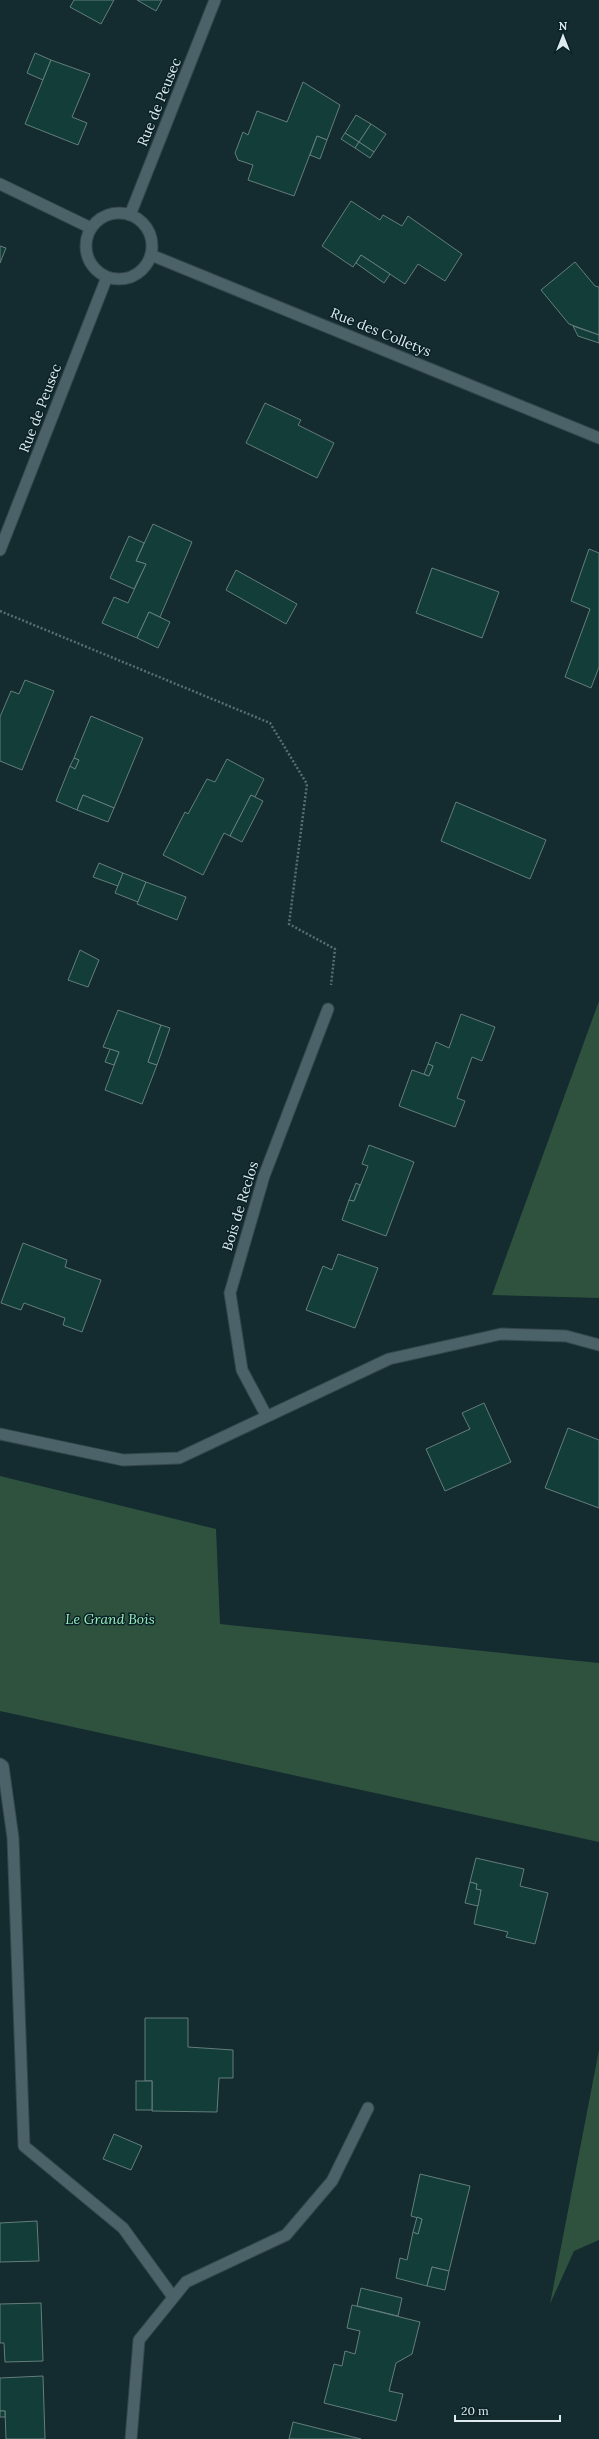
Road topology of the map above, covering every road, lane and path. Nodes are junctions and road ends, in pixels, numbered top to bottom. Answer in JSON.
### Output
{"nodes":[{"id":1,"x":215,"y":0,"type":"edge"},
{"id":2,"x":0,"y":184,"type":"edge"},
{"id":3,"x":130,"y":215,"type":"junction"},
{"id":4,"x":91,"y":228,"type":"junction"},
{"id":5,"x":151,"y":255,"type":"junction"},
{"id":6,"x":107,"y":277,"type":"junction"},
{"id":7,"x":599,"y":438,"type":"edge"},
{"id":8,"x":0,"y":550,"type":"edge"},
{"id":9,"x":0,"y":611,"type":"edge"},
{"id":10,"x":328,"y":1009,"type":"joint"},
{"id":11,"x":599,"y":1345,"type":"edge"},
{"id":12,"x":266,"y":1415,"type":"junction"},
{"id":13,"x":0,"y":1434,"type":"edge"},
{"id":14,"x":0,"y":1764,"type":"edge"},
{"id":15,"x":368,"y":2108,"type":"dead end"},
{"id":16,"x":173,"y":2297,"type":"junction"},
{"id":17,"x":131,"y":2439,"type":"edge"}],
"edges":[{"from":1,"to":3,"type":"street","name":"Rue de Peusec"},
{"from":2,"to":4,"type":"street"},
{"from":3,"to":4,"type":"street"},
{"from":3,"to":5,"type":"street"},
{"from":4,"to":6,"type":"street"},
{"from":5,"to":6,"type":"street"},
{"from":5,"to":7,"type":"street","name":"Rue des Colletys"},
{"from":6,"to":8,"type":"street","name":"Rue de Peusec"},
{"from":9,"to":10,"type":"path"},
{"from":10,"to":12,"type":"street","name":"Bois de Reclos"},
{"from":11,"to":12,"type":"street"},
{"from":12,"to":13,"type":"street"},
{"from":14,"to":16,"type":"street"},
{"from":15,"to":16,"type":"street"},
{"from":16,"to":17,"type":"street"}]}
